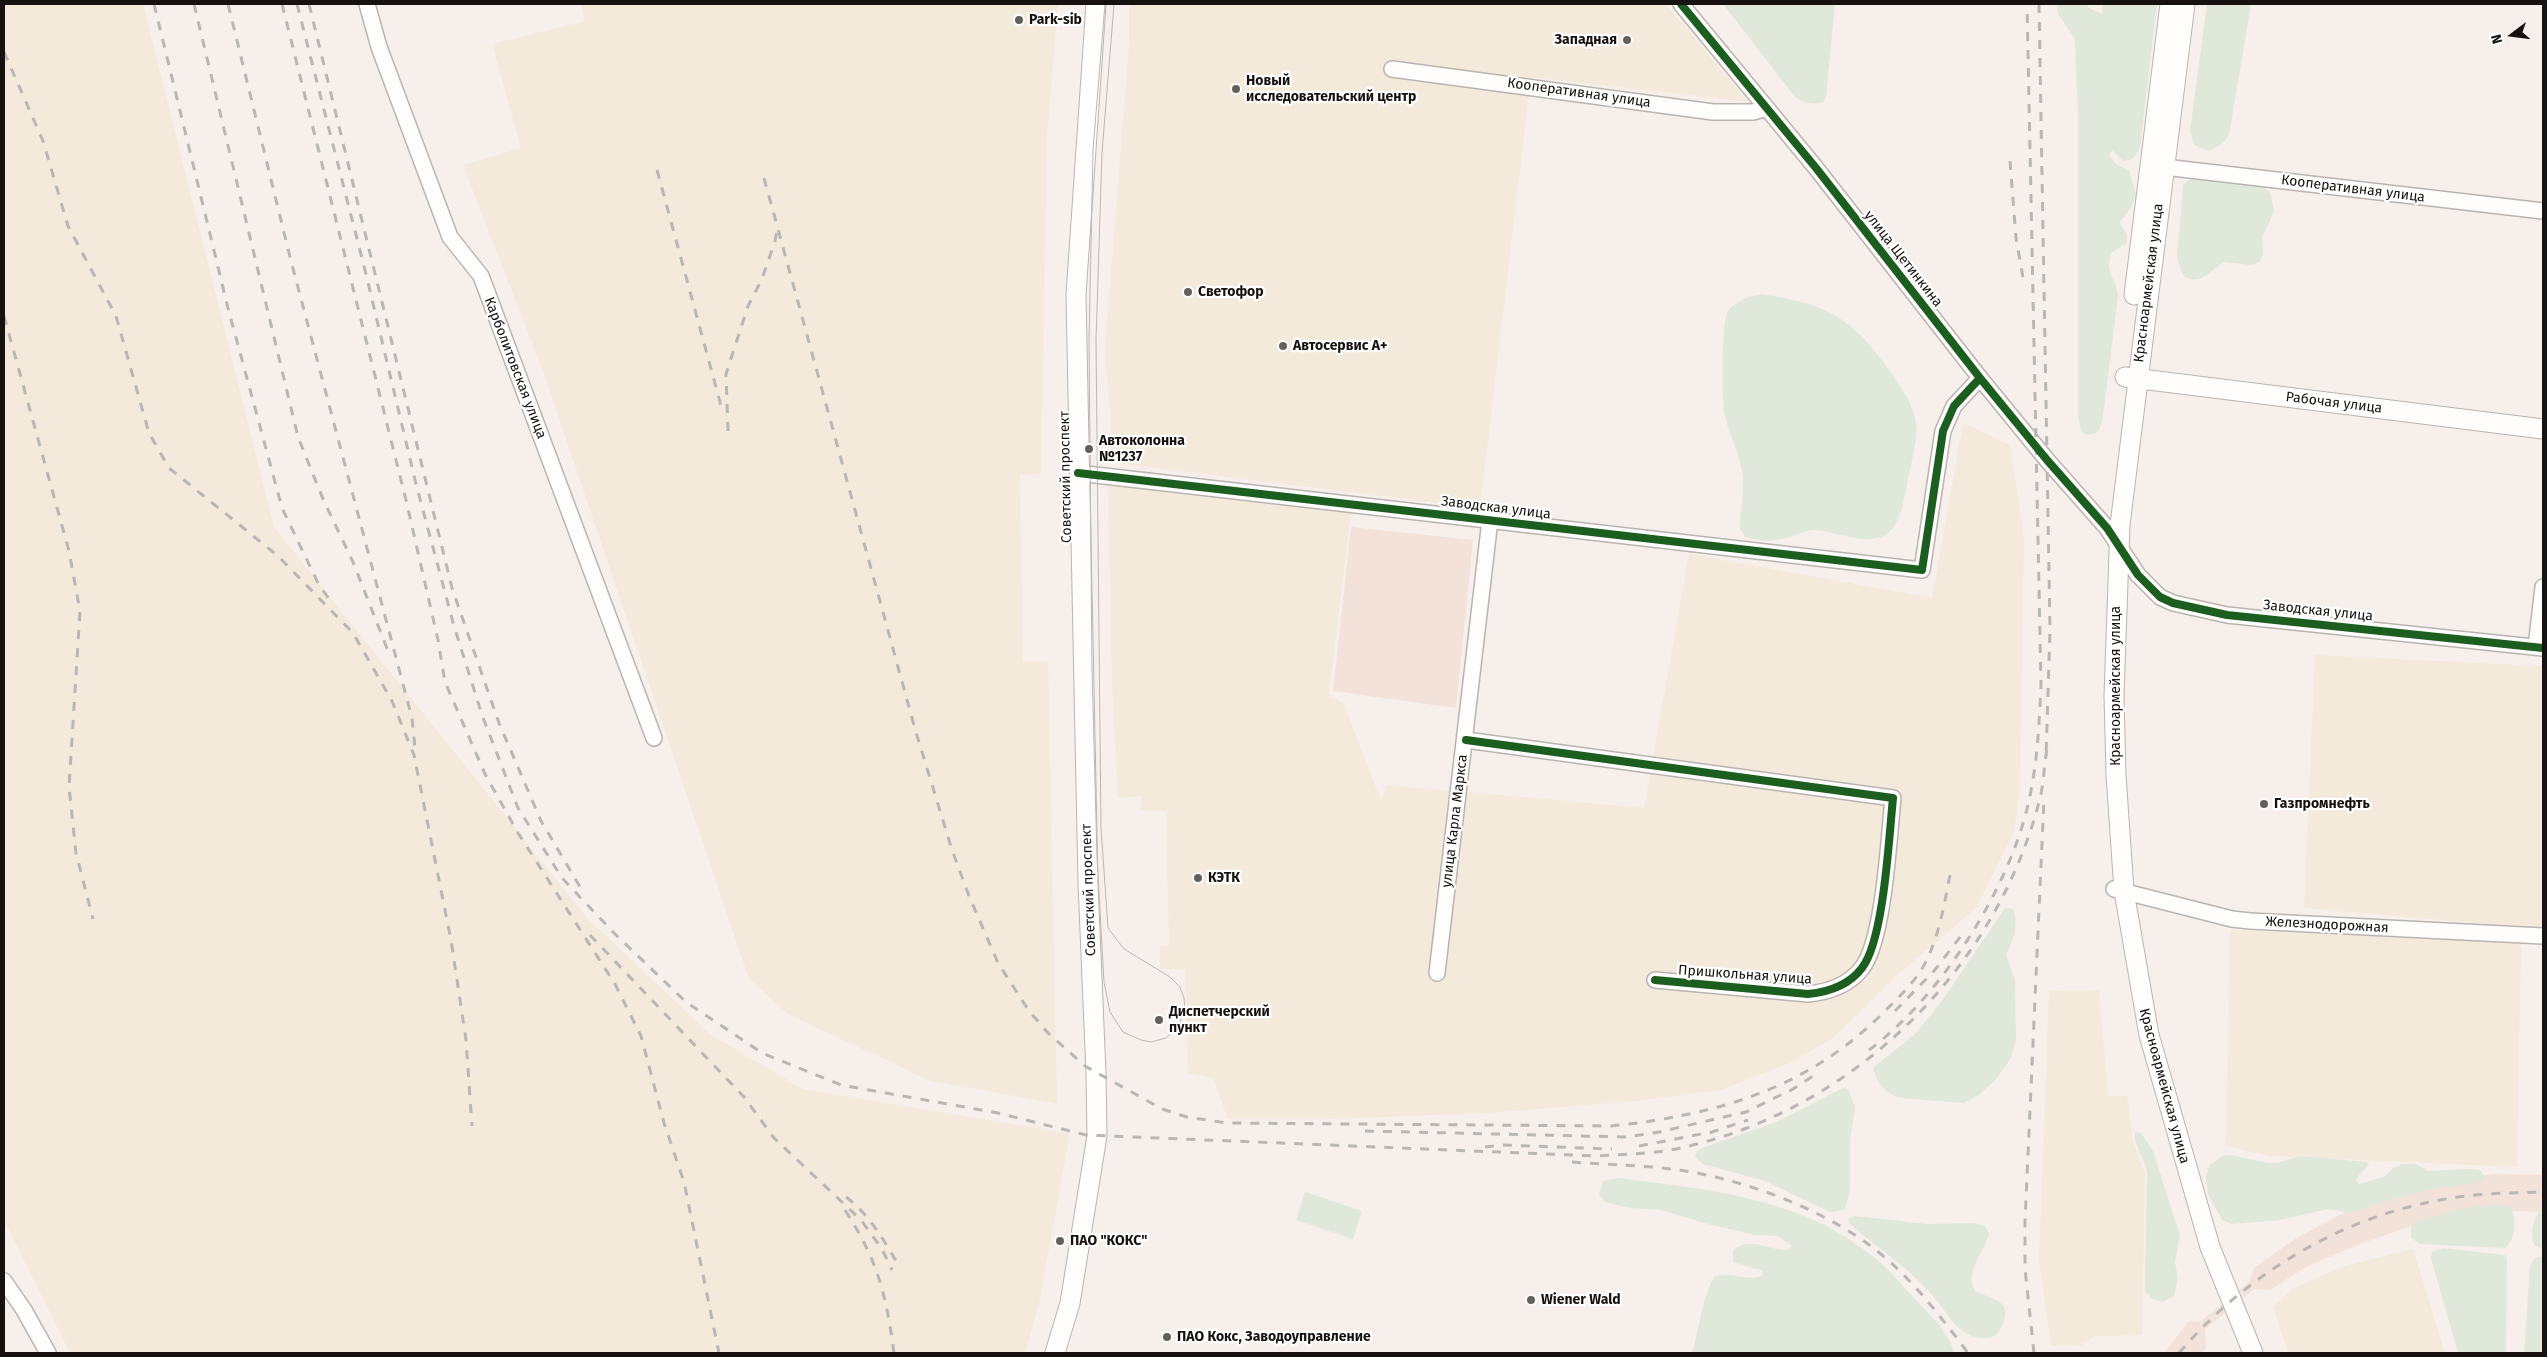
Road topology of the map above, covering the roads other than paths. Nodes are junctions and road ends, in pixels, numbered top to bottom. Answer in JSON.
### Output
{"nodes":[{"id":1,"x":367,"y":4,"type":"edge"},
{"id":2,"x":1085,"y":4,"type":"edge"},
{"id":3,"x":1096,"y":4,"type":"edge"},
{"id":4,"x":1681,"y":4,"type":"edge"},
{"id":5,"x":2170,"y":4,"type":"edge"},
{"id":6,"x":2185,"y":4,"type":"edge"},
{"id":7,"x":1392,"y":69,"type":"dead end"},
{"id":8,"x":1767,"y":108,"type":"junction"},
{"id":9,"x":2164,"y":167,"type":"junction"},
{"id":10,"x":2543,"y":211,"type":"edge"},
{"id":11,"x":1980,"y":378,"type":"junction"},
{"id":12,"x":2130,"y":378,"type":"junction"},
{"id":13,"x":2543,"y":430,"type":"edge"},
{"id":14,"x":1073,"y":473,"type":"junction"},
{"id":15,"x":1490,"y":520,"type":"junction"},
{"id":16,"x":2107,"y":528,"type":"junction"},
{"id":17,"x":2118,"y":544,"type":"junction"},
{"id":18,"x":2543,"y":587,"type":"edge"},
{"id":19,"x":2540,"y":647,"type":"edge"},
{"id":20,"x":654,"y":738,"type":"dead end"},
{"id":21,"x":1466,"y":740,"type":"junction"},
{"id":22,"x":2119,"y":890,"type":"junction"},
{"id":23,"x":2543,"y":936,"type":"edge"},
{"id":24,"x":1437,"y":973,"type":"dead end"},
{"id":25,"x":1655,"y":980,"type":"dead end"},
{"id":26,"x":4,"y":1281,"type":"edge"},
{"id":27,"x":48,"y":1353,"type":"edge"},
{"id":28,"x":1045,"y":1353,"type":"edge"},
{"id":29,"x":1056,"y":1353,"type":"edge"},
{"id":30,"x":2241,"y":1353,"type":"edge"},
{"id":31,"x":2253,"y":1353,"type":"edge"}],
"edges":[{"from":1,"to":20,"type":"street","name":"Карболитовская улица"},
{"from":2,"to":14,"type":"main road","name":"Советский проспект"},
{"from":3,"to":14,"type":"main road","name":"Советский проспект"},
{"from":4,"to":8,"type":"street","name":"улица Щетинкина"},
{"from":5,"to":12,"type":"main road","name":"Красноармейская улица"},
{"from":6,"to":9,"type":"main road","name":"Красноармейская улица"},
{"from":7,"to":8,"type":"street","name":"Кооперативная улица"},
{"from":8,"to":11,"type":"street","name":"улица Щетинкина"},
{"from":9,"to":10,"type":"street","name":"Кооперативная улица"},
{"from":9,"to":12,"type":"main road","name":"Красноармейская улица"},
{"from":11,"to":15,"type":"street","name":"Заводская улица"},
{"from":11,"to":16,"type":"street","name":"улица Щетинкина"},
{"from":12,"to":13,"type":"main road","name":"Рабочая улица"},
{"from":12,"to":16,"type":"main road","name":"Красноармейская улица"},
{"from":12,"to":17,"type":"main road","name":"Красноармейская улица"},
{"from":14,"to":15,"type":"street","name":"Заводская улица"},
{"from":14,"to":28,"type":"main road","name":"Советский проспект"},
{"from":14,"to":29,"type":"main road","name":"Советский проспект"},
{"from":15,"to":21,"type":"street","name":"улица Карла Маркса"},
{"from":16,"to":17,"type":"street","name":"Заводская улица"},
{"from":16,"to":22,"type":"main road","name":"Красноармейская улица"},
{"from":17,"to":19,"type":"street","name":"Заводская улица"},
{"from":17,"to":22,"type":"main road","name":"Красноармейская улица"},
{"from":18,"to":19,"type":"street"},
{"from":21,"to":24,"type":"street","name":"улица Карла Маркса"},
{"from":21,"to":25,"type":"street","name":"Пришкольная улица"},
{"from":22,"to":23,"type":"street","name":"Железнодорожная"},
{"from":22,"to":30,"type":"main road","name":"Красноармейская улица"},
{"from":22,"to":31,"type":"main road","name":"Красноармейская улица"},
{"from":26,"to":27,"type":"street"}]}
